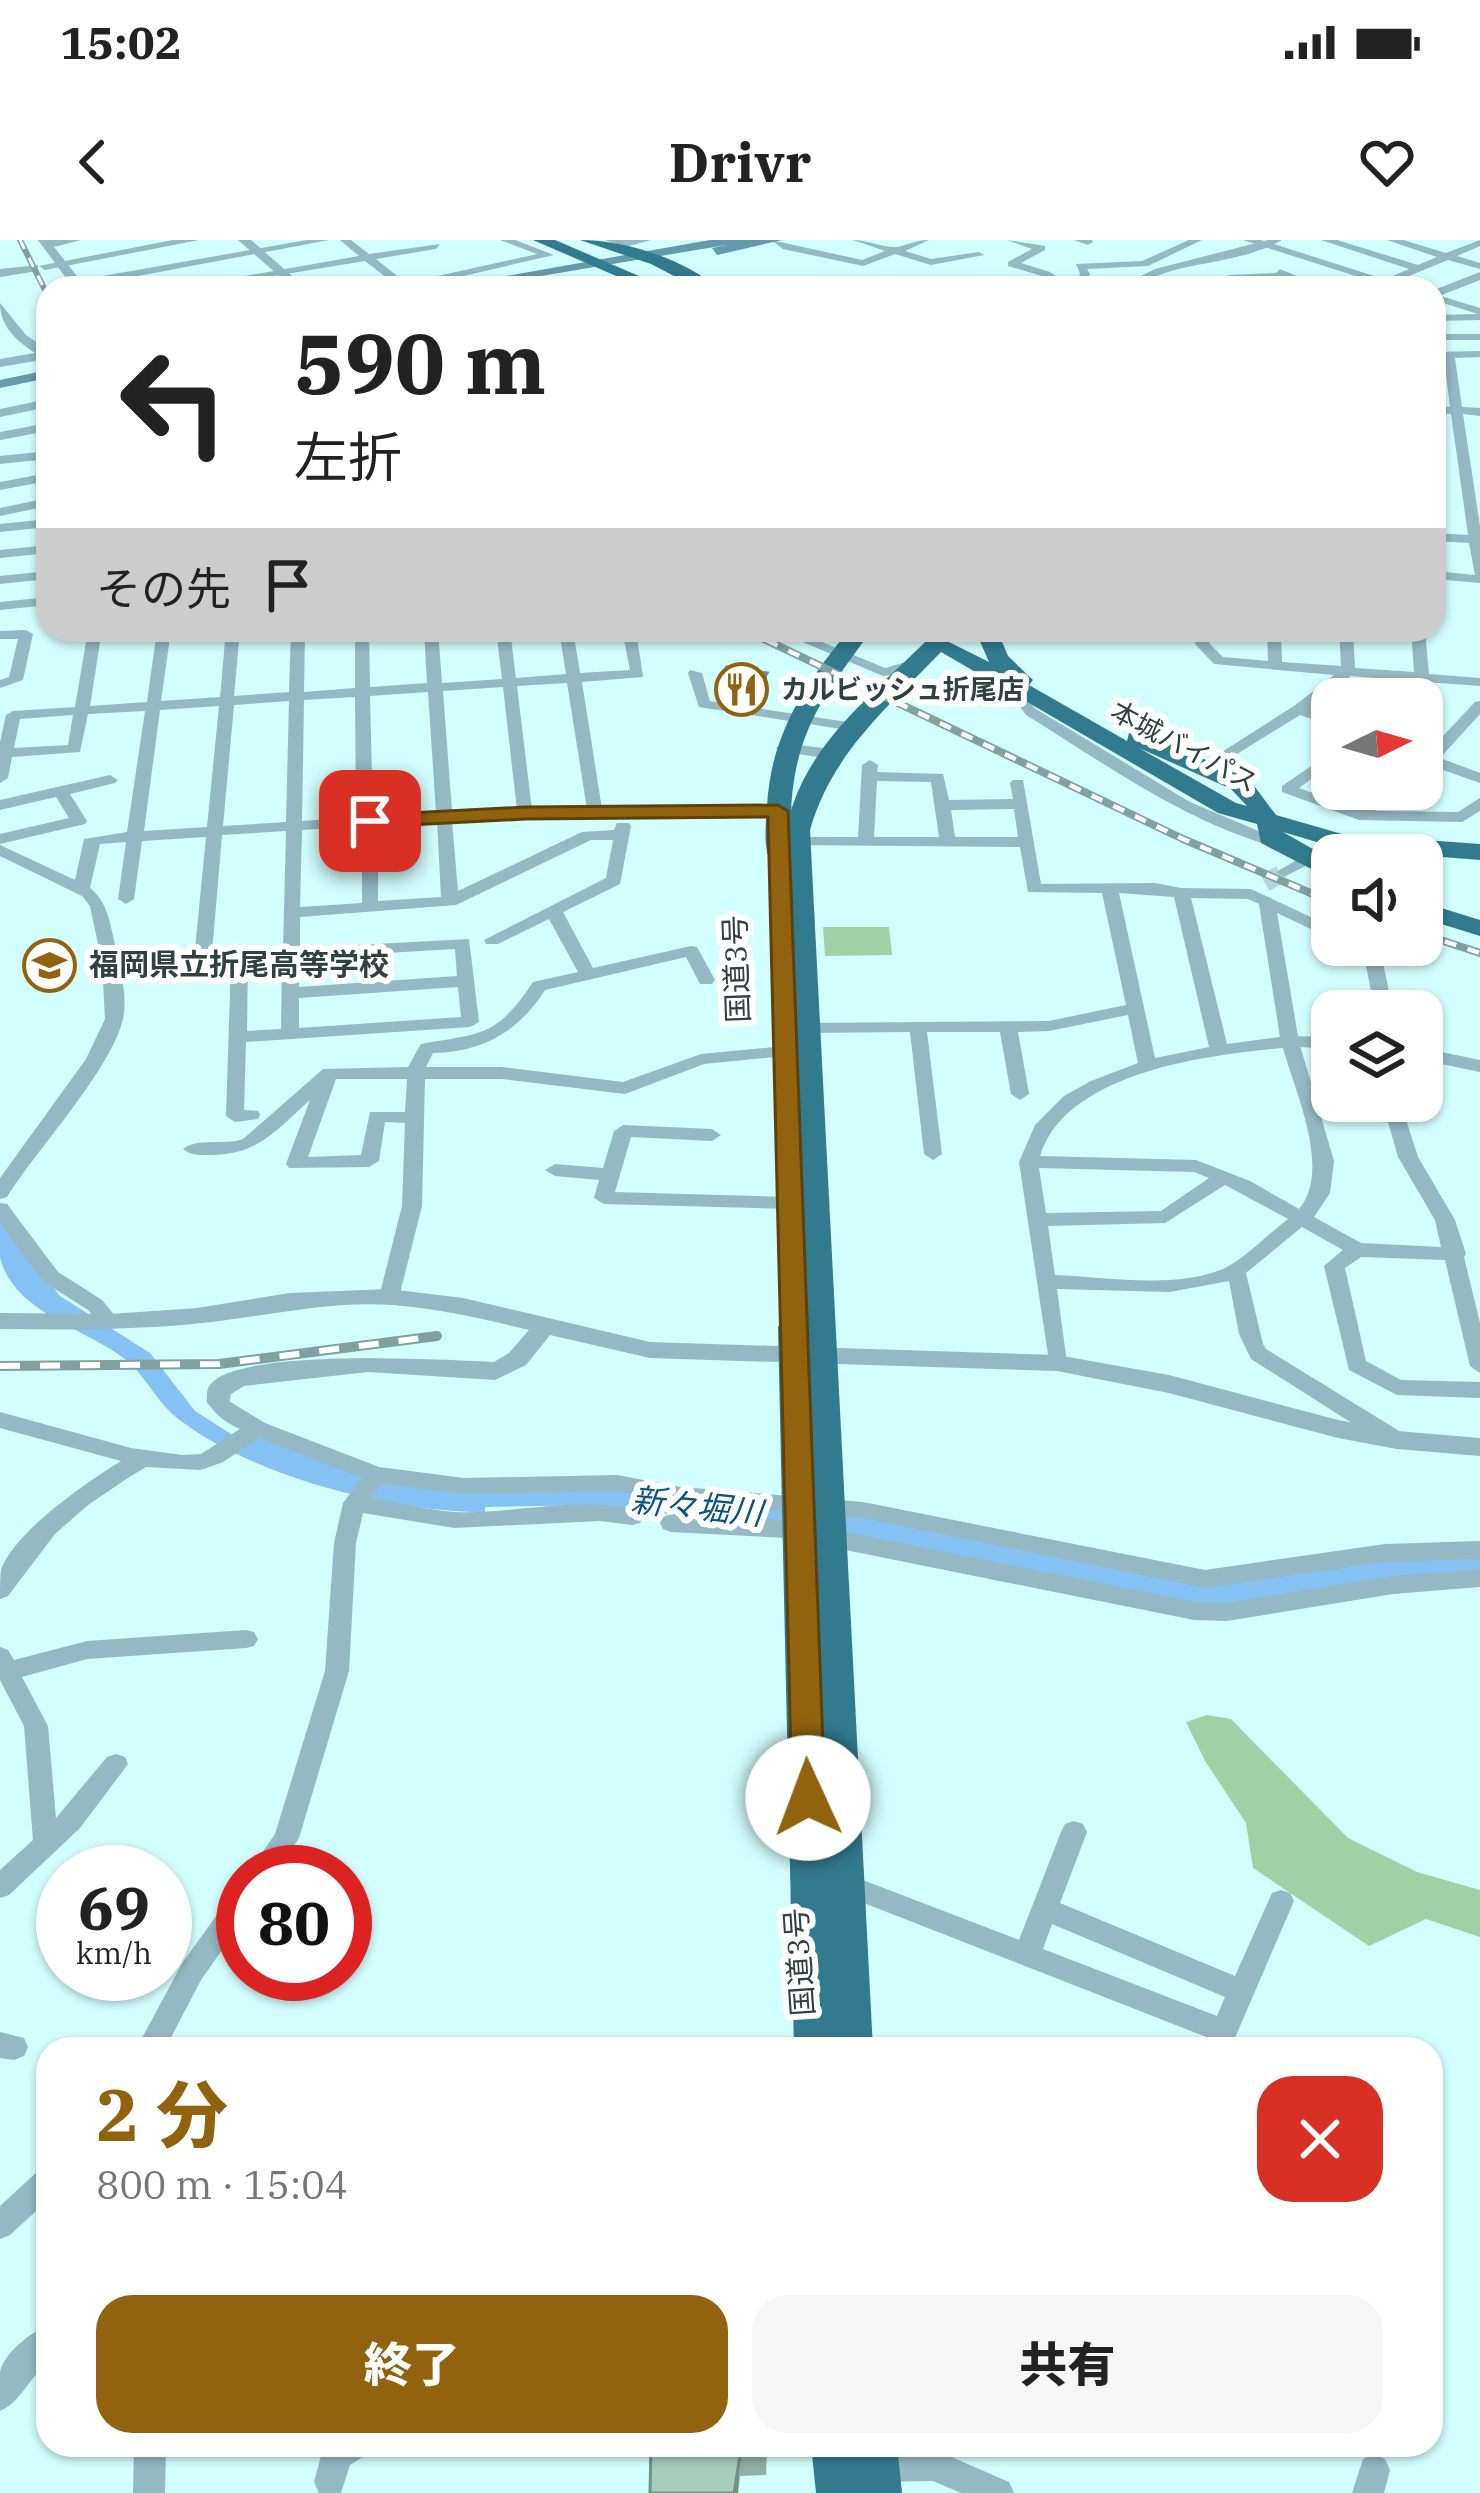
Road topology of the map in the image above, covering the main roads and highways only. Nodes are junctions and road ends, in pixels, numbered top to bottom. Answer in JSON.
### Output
{"nodes":[{"id":1,"x":525,"y":240,"type":"edge"},
{"id":2,"x":541,"y":240,"type":"edge"},
{"id":3,"x":588,"y":240,"type":"edge"},
{"id":4,"x":734,"y":240,"type":"edge"},
{"id":5,"x":775,"y":240,"type":"edge"},
{"id":6,"x":565,"y":244,"type":"edge"},
{"id":7,"x":707,"y":245,"type":"edge"},
{"id":8,"x":640,"y":248,"type":"edge"},
{"id":9,"x":657,"y":261,"type":"junction"},
{"id":10,"x":589,"y":268,"type":"junction"},
{"id":11,"x":531,"y":276,"type":"edge"},
{"id":12,"x":553,"y":276,"type":"edge"},
{"id":13,"x":606,"y":276,"type":"edge"},
{"id":14,"x":633,"y":276,"type":"edge"},
{"id":15,"x":645,"y":276,"type":"edge"},
{"id":16,"x":686,"y":276,"type":"edge"},
{"id":17,"x":36,"y":376,"type":"edge"},
{"id":18,"x":0,"y":384,"type":"edge"},
{"id":19,"x":851,"y":642,"type":"edge"},
{"id":20,"x":939,"y":642,"type":"edge"},
{"id":21,"x":954,"y":642,"type":"edge"},
{"id":22,"x":955,"y":642,"type":"edge"},
{"id":23,"x":991,"y":642,"type":"edge"},
{"id":24,"x":1029,"y":695,"type":"junction"},
{"id":25,"x":789,"y":811,"type":"junction"},
{"id":26,"x":1280,"y":836,"type":"edge"},
{"id":27,"x":1480,"y":843,"type":"edge"},
{"id":28,"x":1480,"y":852,"type":"edge"},
{"id":29,"x":1443,"y":917,"type":"edge"},
{"id":30,"x":1480,"y":928,"type":"edge"},
{"id":31,"x":798,"y":1042,"type":"junction"},
{"id":32,"x":807,"y":1357,"type":"junction"},
{"id":33,"x":826,"y":1883,"type":"junction"},
{"id":34,"x":817,"y":2037,"type":"edge"},
{"id":35,"x":849,"y":2037,"type":"edge"}],
"edges":[{"from":1,"to":10,"type":"highway"},
{"from":2,"to":6,"type":"highway"},
{"from":3,"to":8,"type":"highway"},
{"from":4,"to":7,"type":"main road"},
{"from":5,"to":7,"type":"main road"},
{"from":6,"to":14,"type":"highway"},
{"from":6,"to":15,"type":"highway"},
{"from":7,"to":8,"type":"main road"},
{"from":7,"to":9,"type":"main road"},
{"from":8,"to":9,"type":"highway"},
{"from":8,"to":10,"type":"main road"},
{"from":9,"to":10,"type":"main road"},
{"from":9,"to":16,"type":"highway"},
{"from":10,"to":11,"type":"main road"},
{"from":10,"to":12,"type":"main road"},
{"from":10,"to":13,"type":"highway"},
{"from":17,"to":18,"type":"main road"},
{"from":19,"to":25,"type":"highway","name":"国道3号"},
{"from":20,"to":25,"type":"highway","name":"国道3号"},
{"from":21,"to":24,"type":"highway"},
{"from":22,"to":26,"type":"highway","name":"本城バイパス"},
{"from":23,"to":24,"type":"highway"},
{"from":24,"to":26,"type":"highway","name":"本城バイパス"},
{"from":24,"to":26,"type":"highway"},
{"from":24,"to":26,"type":"highway"},
{"from":25,"to":31,"type":"highway","name":"国道3号"},
{"from":25,"to":31,"type":"highway","name":"国道3号"},
{"from":26,"to":27,"type":"highway","name":"本城バイパス"},
{"from":26,"to":28,"type":"highway","name":"本城バイパス"},
{"from":29,"to":30,"type":"highway"},
{"from":31,"to":32,"type":"highway","name":"国道3号"},
{"from":31,"to":32,"type":"highway","name":"国道3号"},
{"from":32,"to":33,"type":"highway","name":"国道3号"},
{"from":33,"to":34,"type":"highway","name":"国道3号"},
{"from":33,"to":35,"type":"highway","name":"国道3号"}]}
